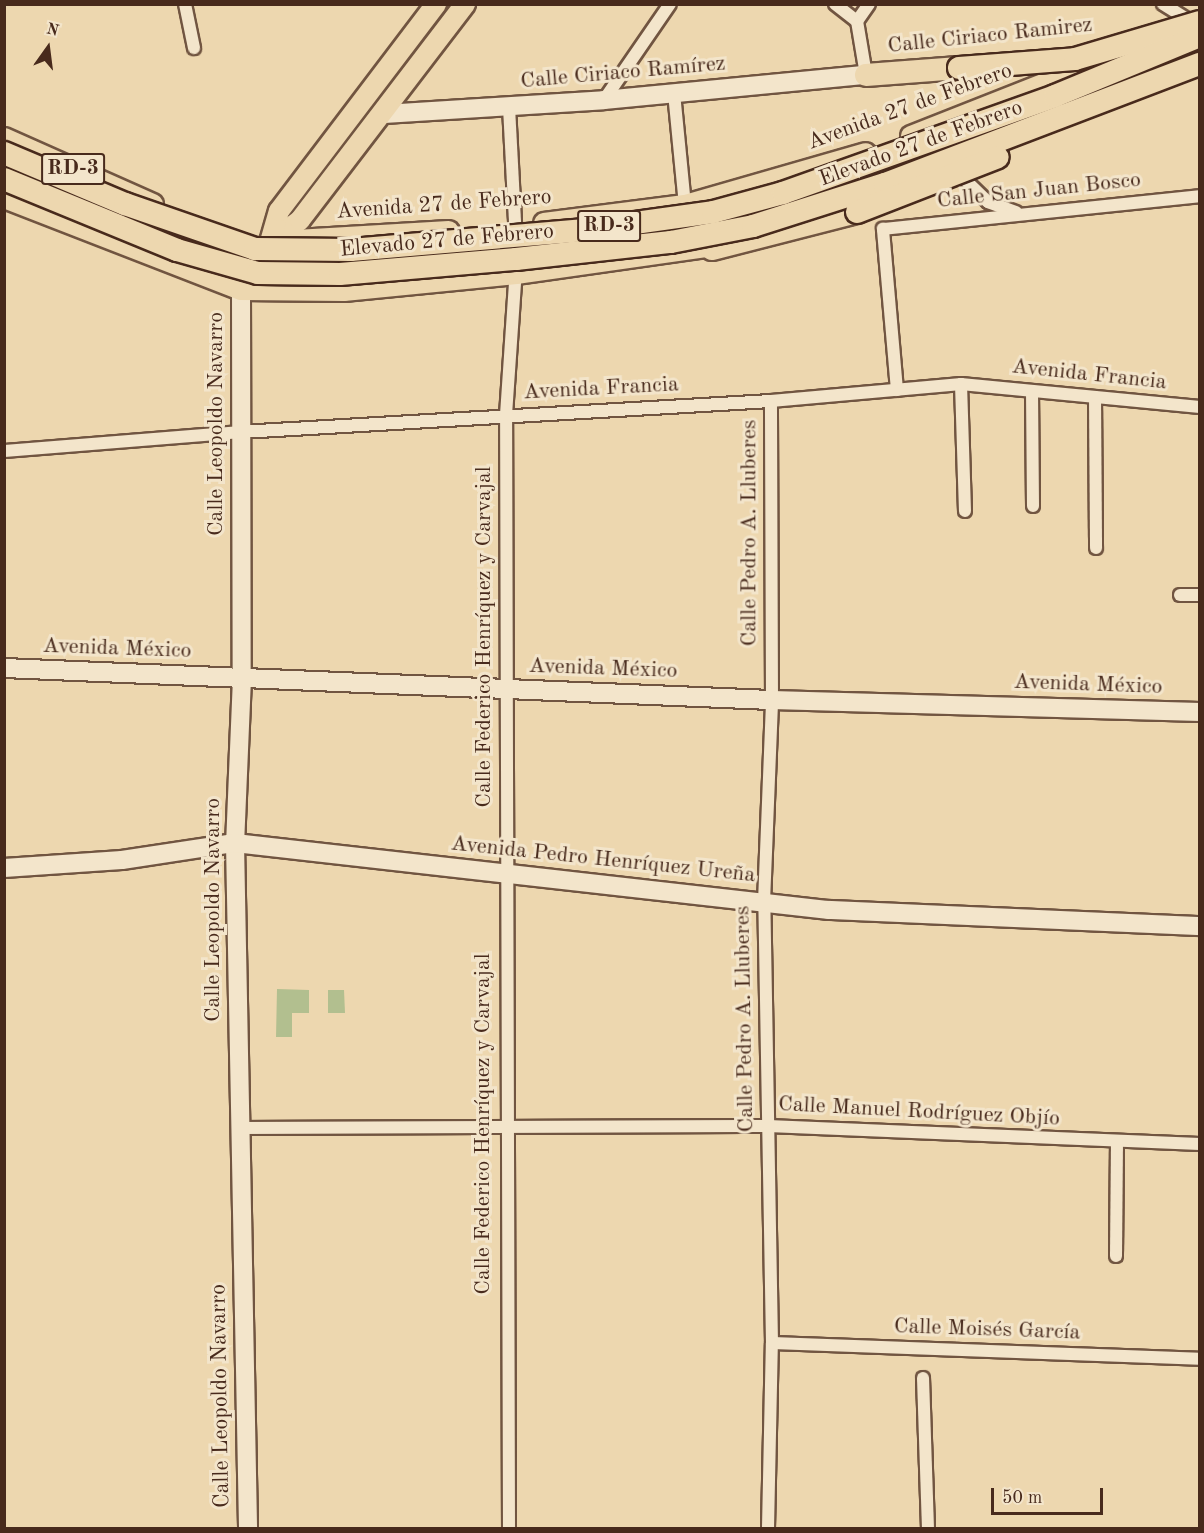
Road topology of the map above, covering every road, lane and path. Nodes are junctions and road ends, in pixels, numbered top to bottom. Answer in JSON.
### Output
{"nodes":[{"id":1,"x":185,"y":4,"type":"edge"},
{"id":2,"x":436,"y":4,"type":"edge"},
{"id":3,"x":465,"y":4,"type":"edge"},
{"id":4,"x":670,"y":4,"type":"edge"},
{"id":5,"x":835,"y":4,"type":"edge"},
{"id":6,"x":869,"y":4,"type":"edge"},
{"id":7,"x":1163,"y":4,"type":"edge"},
{"id":8,"x":857,"y":21,"type":"junction"},
{"id":9,"x":1199,"y":27,"type":"edge"},
{"id":10,"x":1156,"y":39,"type":"junction"},
{"id":11,"x":194,"y":48,"type":"dead end"},
{"id":12,"x":1200,"y":64,"type":"edge"},
{"id":13,"x":1200,"y":70,"type":"edge"},
{"id":14,"x":866,"y":75,"type":"junction"},
{"id":15,"x":1169,"y":75,"type":"junction"},
{"id":16,"x":674,"y":93,"type":"junction"},
{"id":17,"x":604,"y":100,"type":"junction"},
{"id":18,"x":509,"y":107,"type":"junction"},
{"id":19,"x":384,"y":114,"type":"junction"},
{"id":20,"x":4,"y":138,"type":"edge"},
{"id":21,"x":4,"y":153,"type":"edge"},
{"id":22,"x":950,"y":162,"type":"junction"},
{"id":23,"x":4,"y":179,"type":"edge"},
{"id":24,"x":1200,"y":196,"type":"edge"},
{"id":25,"x":4,"y":198,"type":"edge"},
{"id":26,"x":142,"y":199,"type":"junction"},
{"id":27,"x":685,"y":205,"type":"junction"},
{"id":28,"x":1023,"y":214,"type":"junction"},
{"id":29,"x":517,"y":227,"type":"junction"},
{"id":30,"x":270,"y":242,"type":"junction"},
{"id":31,"x":124,"y":244,"type":"junction"},
{"id":32,"x":712,"y":249,"type":"junction"},
{"id":33,"x":516,"y":274,"type":"junction"},
{"id":34,"x":241,"y":290,"type":"junction"},
{"id":35,"x":961,"y":384,"type":"junction"},
{"id":36,"x":897,"y":390,"type":"junction"},
{"id":37,"x":1032,"y":391,"type":"junction"},
{"id":38,"x":1095,"y":397,"type":"junction"},
{"id":39,"x":771,"y":401,"type":"junction"},
{"id":40,"x":1200,"y":407,"type":"edge"},
{"id":41,"x":506,"y":415,"type":"junction"},
{"id":42,"x":241,"y":432,"type":"junction"},
{"id":43,"x":4,"y":451,"type":"edge"},
{"id":44,"x":1033,"y":506,"type":"dead end"},
{"id":45,"x":965,"y":512,"type":"dead end"},
{"id":46,"x":1096,"y":548,"type":"dead end"},
{"id":47,"x":1180,"y":595,"type":"dead end"},
{"id":48,"x":1200,"y":595,"type":"edge"},
{"id":49,"x":4,"y":668,"type":"edge"},
{"id":50,"x":242,"y":678,"type":"junction"},
{"id":51,"x":508,"y":690,"type":"junction"},
{"id":52,"x":772,"y":700,"type":"junction"},
{"id":53,"x":1200,"y":712,"type":"edge"},
{"id":54,"x":235,"y":843,"type":"junction"},
{"id":55,"x":4,"y":868,"type":"edge"},
{"id":56,"x":504,"y":874,"type":"junction"},
{"id":57,"x":764,"y":902,"type":"junction"},
{"id":58,"x":1200,"y":926,"type":"edge"},
{"id":59,"x":768,"y":1126,"type":"junction"},
{"id":60,"x":240,"y":1128,"type":"junction"},
{"id":61,"x":506,"y":1130,"type":"junction"},
{"id":62,"x":1117,"y":1142,"type":"junction"},
{"id":63,"x":1200,"y":1144,"type":"edge"},
{"id":64,"x":1116,"y":1256,"type":"dead end"},
{"id":65,"x":772,"y":1342,"type":"junction"},
{"id":66,"x":1200,"y":1359,"type":"edge"},
{"id":67,"x":923,"y":1378,"type":"dead end"},
{"id":68,"x":248,"y":1528,"type":"edge"},
{"id":69,"x":509,"y":1528,"type":"edge"},
{"id":70,"x":768,"y":1528,"type":"edge"},
{"id":71,"x":928,"y":1528,"type":"edge"}],
"edges":[{"from":1,"to":11,"type":"street"},
{"from":2,"to":30,"type":"main road"},
{"from":3,"to":19,"type":"main road"},
{"from":4,"to":17,"type":"street"},
{"from":5,"to":8,"type":"street"},
{"from":6,"to":8,"type":"street"},
{"from":7,"to":9,"type":"street"},
{"from":8,"to":14,"type":"street"},
{"from":9,"to":10,"type":"main road","name":"Avenida 27 de Febrero","number":"RD-3"},
{"from":9,"to":14,"type":"highway","bridge":true},
{"from":9,"to":21,"type":"highway","name":"Elevado 27 de Febrero","number":"RD-3","bridge":true},
{"from":10,"to":14,"type":"street","name":"Calle Ciriaco Ramirez"},
{"from":10,"to":27,"type":"main road","name":"Avenida 27 de Febrero","number":"RD-3"},
{"from":12,"to":15,"type":"highway","name":"Elevado 27 de Febrero","number":"RD-3","bridge":true},
{"from":13,"to":22,"type":"main road","number":"RD-3"},
{"from":14,"to":16,"type":"main road","name":"Calle Ciriaco Ramírez"},
{"from":15,"to":23,"type":"highway","name":"Elevado 27 de Febrero","number":"RD-3","bridge":true},
{"from":15,"to":32,"type":"highway","bridge":true},
{"from":16,"to":17,"type":"main road","name":"Calle Ciriaco Ramírez"},
{"from":16,"to":27,"type":"street"},
{"from":17,"to":18,"type":"main road","name":"Calle Ciriaco Ramírez"},
{"from":18,"to":19,"type":"main road","name":"Calle Ciriaco Ramírez"},
{"from":18,"to":29,"type":"street","name":"Calle Federico Henríquez y Carvajal"},
{"from":19,"to":30,"type":"main road"},
{"from":20,"to":26,"type":"main road","name":"Avenida 27 de Febrero","number":"RD-3"},
{"from":22,"to":28,"type":"street"},
{"from":22,"to":32,"type":"main road","number":"RD-3"},
{"from":24,"to":28,"type":"street","name":"Calle San Juan Bosco"},
{"from":25,"to":31,"type":"main road","number":"RD-3"},
{"from":26,"to":30,"type":"main road","name":"Avenida 27 de Febrero","number":"RD-3"},
{"from":26,"to":31,"type":"main road"},
{"from":27,"to":29,"type":"main road","name":"Avenida 27 de Febrero","number":"RD-3"},
{"from":28,"to":36,"type":"street","name":"Calle San Juan Bosco"},
{"from":29,"to":30,"type":"main road","name":"Avenida 27 de Febrero","number":"RD-3"},
{"from":29,"to":33,"type":"street","name":"Calle Federico Henríquez y Carvajal"},
{"from":30,"to":34,"type":"main road"},
{"from":31,"to":34,"type":"main road","number":"RD-3"},
{"from":32,"to":33,"type":"main road","number":"RD-3"},
{"from":33,"to":34,"type":"main road","number":"RD-3"},
{"from":33,"to":41,"type":"street","name":"Calle Federico Henríquez y Carvajal"},
{"from":34,"to":42,"type":"main road","name":"Calle Leopoldo Navarro"},
{"from":35,"to":36,"type":"street","name":"Avenida Francia"},
{"from":35,"to":37,"type":"street","name":"Avenida Francia"},
{"from":35,"to":45,"type":"street"},
{"from":36,"to":39,"type":"street","name":"Avenida Francia"},
{"from":37,"to":38,"type":"street","name":"Avenida Francia"},
{"from":37,"to":44,"type":"street"},
{"from":38,"to":40,"type":"street","name":"Avenida Francia"},
{"from":38,"to":46,"type":"street"},
{"from":39,"to":41,"type":"street","name":"Avenida Francia"},
{"from":39,"to":52,"type":"street","name":"Calle Pedro A. Lluberes"},
{"from":41,"to":42,"type":"street","name":"Avenida Francia"},
{"from":41,"to":51,"type":"street","name":"Calle Federico Henríquez y Carvajal"},
{"from":42,"to":43,"type":"street","name":"Avenida Francia"},
{"from":42,"to":50,"type":"main road","name":"Calle Leopoldo Navarro"},
{"from":47,"to":48,"type":"street"},
{"from":49,"to":50,"type":"main road","name":"Avenida México"},
{"from":50,"to":51,"type":"main road","name":"Avenida México"},
{"from":50,"to":54,"type":"main road","name":"Calle Leopoldo Navarro"},
{"from":51,"to":52,"type":"main road","name":"Avenida México"},
{"from":51,"to":56,"type":"street","name":"Calle Federico Henríquez y Carvajal"},
{"from":52,"to":53,"type":"main road","name":"Avenida México"},
{"from":52,"to":57,"type":"street","name":"Calle Pedro A. Lluberes"},
{"from":54,"to":55,"type":"main road","name":"Avenida Pedro Henríquez Ureña"},
{"from":54,"to":56,"type":"main road","name":"Avenida Pedro Henríquez Ureña"},
{"from":54,"to":60,"type":"main road","name":"Calle Leopoldo Navarro"},
{"from":56,"to":57,"type":"main road","name":"Avenida Pedro Henríquez Ureña"},
{"from":56,"to":61,"type":"street","name":"Calle Federico Henríquez y Carvajal"},
{"from":57,"to":58,"type":"main road","name":"Avenida Pedro Henríquez Ureña"},
{"from":57,"to":59,"type":"street","name":"Calle Pedro A. Lluberes"},
{"from":59,"to":61,"type":"street","name":"Calle Manuel Rodríguez Objío"},
{"from":59,"to":62,"type":"street","name":"Calle Manuel Rodríguez Objío"},
{"from":59,"to":65,"type":"street","name":"Calle Pedro A. Lluberes"},
{"from":60,"to":61,"type":"street","name":"Calle Manuel Rodríguez Objío"},
{"from":60,"to":68,"type":"main road","name":"Calle Leopoldo Navarro"},
{"from":61,"to":69,"type":"street","name":"Calle Federico Henríquez y Carvajal"},
{"from":62,"to":63,"type":"street","name":"Calle Manuel Rodríguez Objío"},
{"from":62,"to":64,"type":"street"},
{"from":65,"to":66,"type":"street","name":"Calle Moisés García"},
{"from":65,"to":70,"type":"street","name":"Calle Pedro A. Lluberes"},
{"from":67,"to":71,"type":"street"}]}
